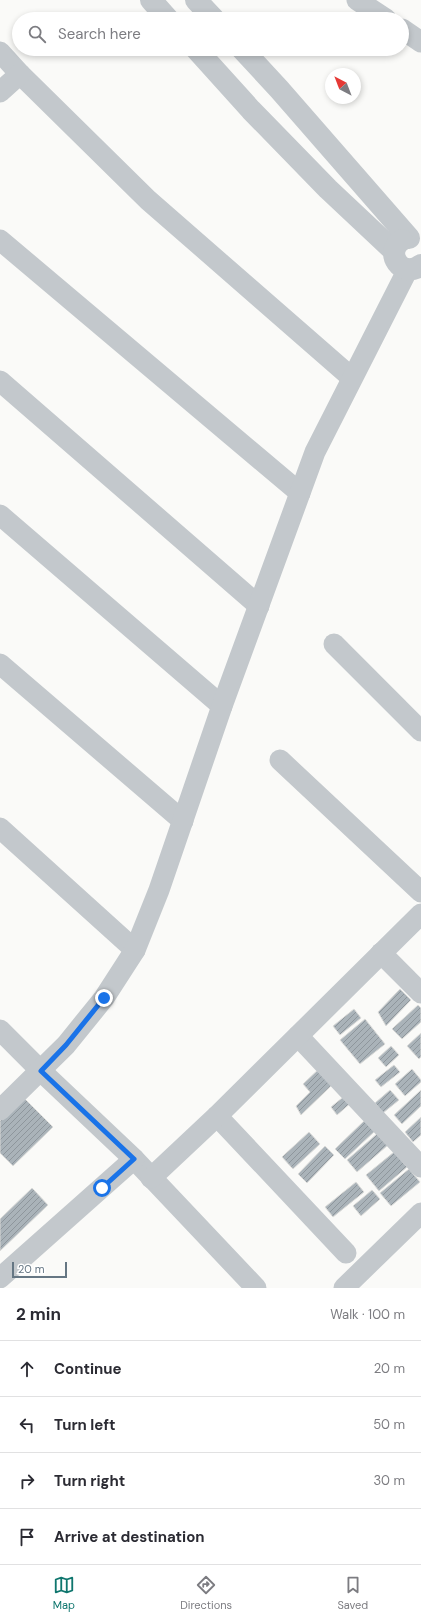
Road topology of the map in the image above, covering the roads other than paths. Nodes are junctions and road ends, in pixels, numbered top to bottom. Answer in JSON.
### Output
{"nodes":[{"id":1,"x":151,"y":0,"type":"edge"},
{"id":2,"x":196,"y":0,"type":"edge"},
{"id":3,"x":357,"y":0,"type":"edge"},
{"id":4,"x":162,"y":12,"type":"edge"},
{"id":5,"x":207,"y":12,"type":"edge"},
{"id":6,"x":375,"y":12,"type":"edge"},
{"id":7,"x":409,"y":34,"type":"edge"},
{"id":8,"x":421,"y":42,"type":"edge"},
{"id":9,"x":0,"y":52,"type":"edge"},
{"id":10,"x":202,"y":56,"type":"edge"},
{"id":11,"x":248,"y":56,"type":"edge"},
{"id":12,"x":20,"y":74,"type":"junction"},
{"id":13,"x":0,"y":92,"type":"edge"},
{"id":14,"x":0,"y":240,"type":"edge"},
{"id":15,"x":408,"y":244,"type":"edge"},
{"id":16,"x":416,"y":270,"type":"edge"},
{"id":17,"x":352,"y":378,"type":"junction"},
{"id":18,"x":0,"y":381,"type":"edge"},
{"id":19,"x":300,"y":492,"type":"junction"},
{"id":20,"x":0,"y":515,"type":"edge"},
{"id":21,"x":259,"y":606,"type":"junction"},
{"id":22,"x":334,"y":644,"type":"dead end"},
{"id":23,"x":0,"y":664,"type":"edge"},
{"id":24,"x":222,"y":706,"type":"junction"},
{"id":25,"x":421,"y":731,"type":"edge"},
{"id":26,"x":280,"y":760,"type":"dead end"},
{"id":27,"x":183,"y":822,"type":"junction"},
{"id":28,"x":0,"y":828,"type":"edge"},
{"id":29,"x":421,"y":892,"type":"edge"},
{"id":30,"x":421,"y":914,"type":"edge"},
{"id":31,"x":135,"y":950,"type":"junction"},
{"id":32,"x":381,"y":953,"type":"junction"},
{"id":33,"x":421,"y":994,"type":"edge"},
{"id":34,"x":0,"y":1030,"type":"edge"},
{"id":35,"x":298,"y":1036,"type":"junction"},
{"id":36,"x":41,"y":1071,"type":"junction"},
{"id":37,"x":0,"y":1110,"type":"edge"},
{"id":38,"x":217,"y":1116,"type":"junction"},
{"id":39,"x":134,"y":1159,"type":"junction"},
{"id":40,"x":421,"y":1167,"type":"edge"},
{"id":41,"x":151,"y":1178,"type":"junction"},
{"id":42,"x":421,"y":1213,"type":"edge"},
{"id":43,"x":346,"y":1253,"type":"dead end"},
{"id":44,"x":0,"y":1278,"type":"edge"},
{"id":45,"x":256,"y":1288,"type":"edge"},
{"id":46,"x":344,"y":1288,"type":"edge"}],
"edges":[{"from":1,"to":4,"type":"street"},
{"from":2,"to":5,"type":"street"},
{"from":3,"to":6,"type":"street"},
{"from":7,"to":8,"type":"street"},
{"from":9,"to":12,"type":"street"},
{"from":10,"to":15,"type":"street"},
{"from":11,"to":15,"type":"street"},
{"from":12,"to":13,"type":"street"},
{"from":12,"to":17,"type":"street"},
{"from":14,"to":19,"type":"street"},
{"from":15,"to":16,"type":"street"},
{"from":16,"to":17,"type":"street"},
{"from":17,"to":19,"type":"street"},
{"from":18,"to":21,"type":"street"},
{"from":19,"to":21,"type":"street"},
{"from":20,"to":24,"type":"street"},
{"from":21,"to":24,"type":"street"},
{"from":22,"to":25,"type":"street"},
{"from":23,"to":27,"type":"street"},
{"from":24,"to":27,"type":"street"},
{"from":26,"to":29,"type":"street"},
{"from":27,"to":31,"type":"street"},
{"from":28,"to":31,"type":"street"},
{"from":30,"to":32,"type":"street"},
{"from":31,"to":36,"type":"street"},
{"from":32,"to":33,"type":"street"},
{"from":32,"to":35,"type":"street"},
{"from":34,"to":36,"type":"street"},
{"from":35,"to":38,"type":"street"},
{"from":35,"to":40,"type":"street"},
{"from":36,"to":37,"type":"street"},
{"from":36,"to":39,"type":"street"},
{"from":38,"to":41,"type":"street"},
{"from":38,"to":43,"type":"street"},
{"from":39,"to":41,"type":"street"},
{"from":39,"to":44,"type":"street"},
{"from":41,"to":45,"type":"street"},
{"from":42,"to":46,"type":"street"}]}
